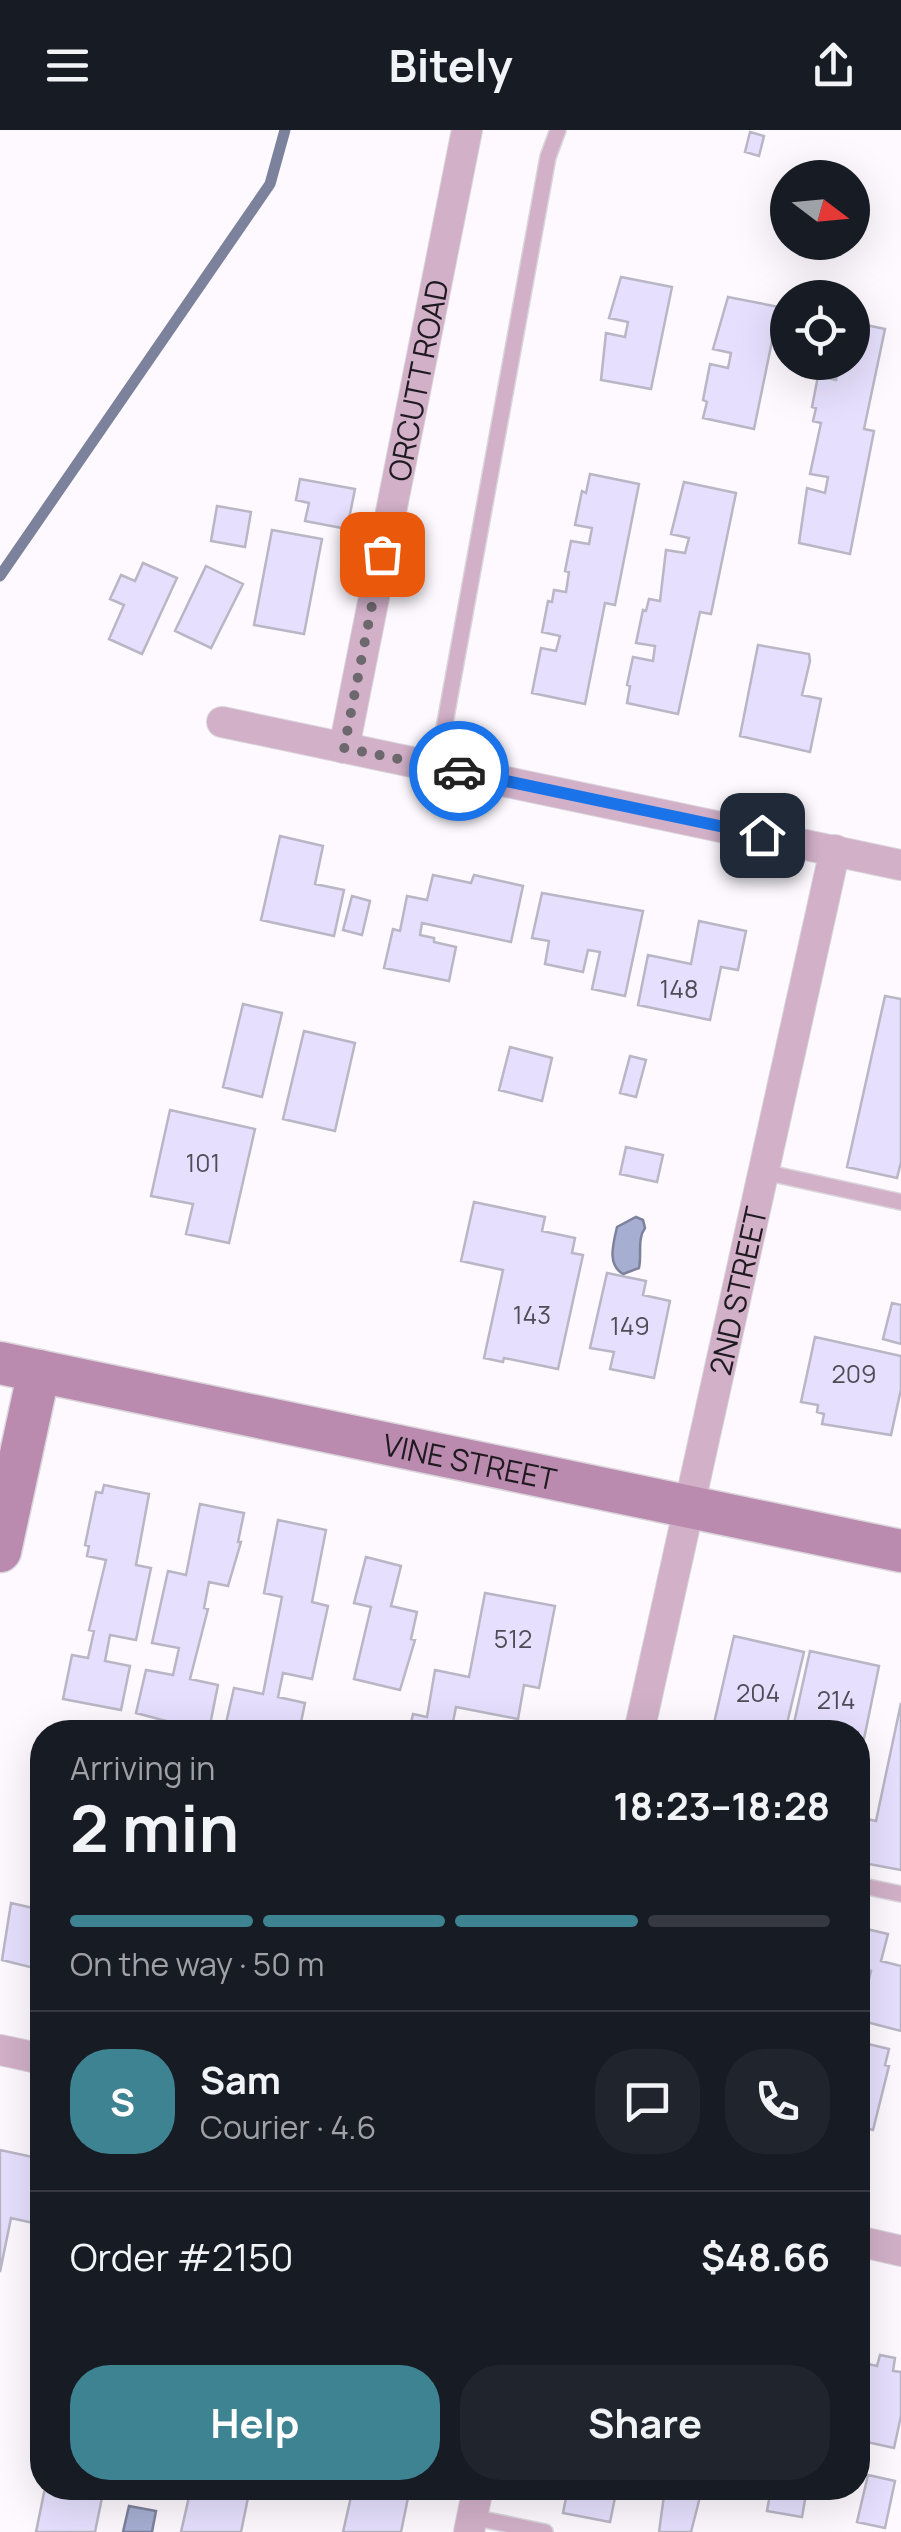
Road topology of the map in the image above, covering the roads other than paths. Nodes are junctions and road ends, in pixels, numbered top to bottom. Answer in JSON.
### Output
{"nodes":[{"id":1,"x":466,"y":130,"type":"edge"},
{"id":2,"x":558,"y":130,"type":"edge"},
{"id":3,"x":222,"y":722,"type":"dead end"},
{"id":4,"x":344,"y":748,"type":"junction"},
{"id":5,"x":437,"y":767,"type":"junction"},
{"id":6,"x":835,"y":850,"type":"junction"},
{"id":7,"x":901,"y":865,"type":"edge"},
{"id":8,"x":764,"y":1172,"type":"junction"},
{"id":9,"x":901,"y":1202,"type":"edge"},
{"id":10,"x":20,"y":1367,"type":"edge"},
{"id":11,"x":688,"y":1506,"type":"junction"},
{"id":12,"x":901,"y":1551,"type":"edge"},
{"id":13,"x":0,"y":1552,"type":"edge"},
{"id":14,"x":643,"y":1720,"type":"edge"},
{"id":15,"x":870,"y":1888,"type":"edge"},
{"id":16,"x":901,"y":1894,"type":"edge"},
{"id":17,"x":0,"y":2050,"type":"edge"},
{"id":18,"x":30,"y":2057,"type":"edge"},
{"id":19,"x":870,"y":2244,"type":"edge"},
{"id":20,"x":901,"y":2251,"type":"edge"},
{"id":21,"x":473,"y":2512,"type":"edge"},
{"id":22,"x":545,"y":2532,"type":"edge"}],
"edges":[{"from":1,"to":4,"type":"street","name":"ORCUTT ROAD"},
{"from":2,"to":5,"type":"lane"},
{"from":3,"to":4,"type":"street"},
{"from":4,"to":5,"type":"street"},
{"from":5,"to":6,"type":"street"},
{"from":6,"to":7,"type":"street"},
{"from":6,"to":8,"type":"street","name":"2ND STREET"},
{"from":8,"to":9,"type":"lane"},
{"from":8,"to":11,"type":"street","name":"2ND STREET"},
{"from":10,"to":11,"type":"street","name":"VINE STREET"},
{"from":10,"to":13,"type":"street"},
{"from":11,"to":12,"type":"street","name":"VINE STREET"},
{"from":11,"to":14,"type":"street","name":"2ND STREET"},
{"from":15,"to":16,"type":"lane"},
{"from":17,"to":18,"type":"street"},
{"from":19,"to":20,"type":"street"},
{"from":21,"to":22,"type":"lane"}]}
